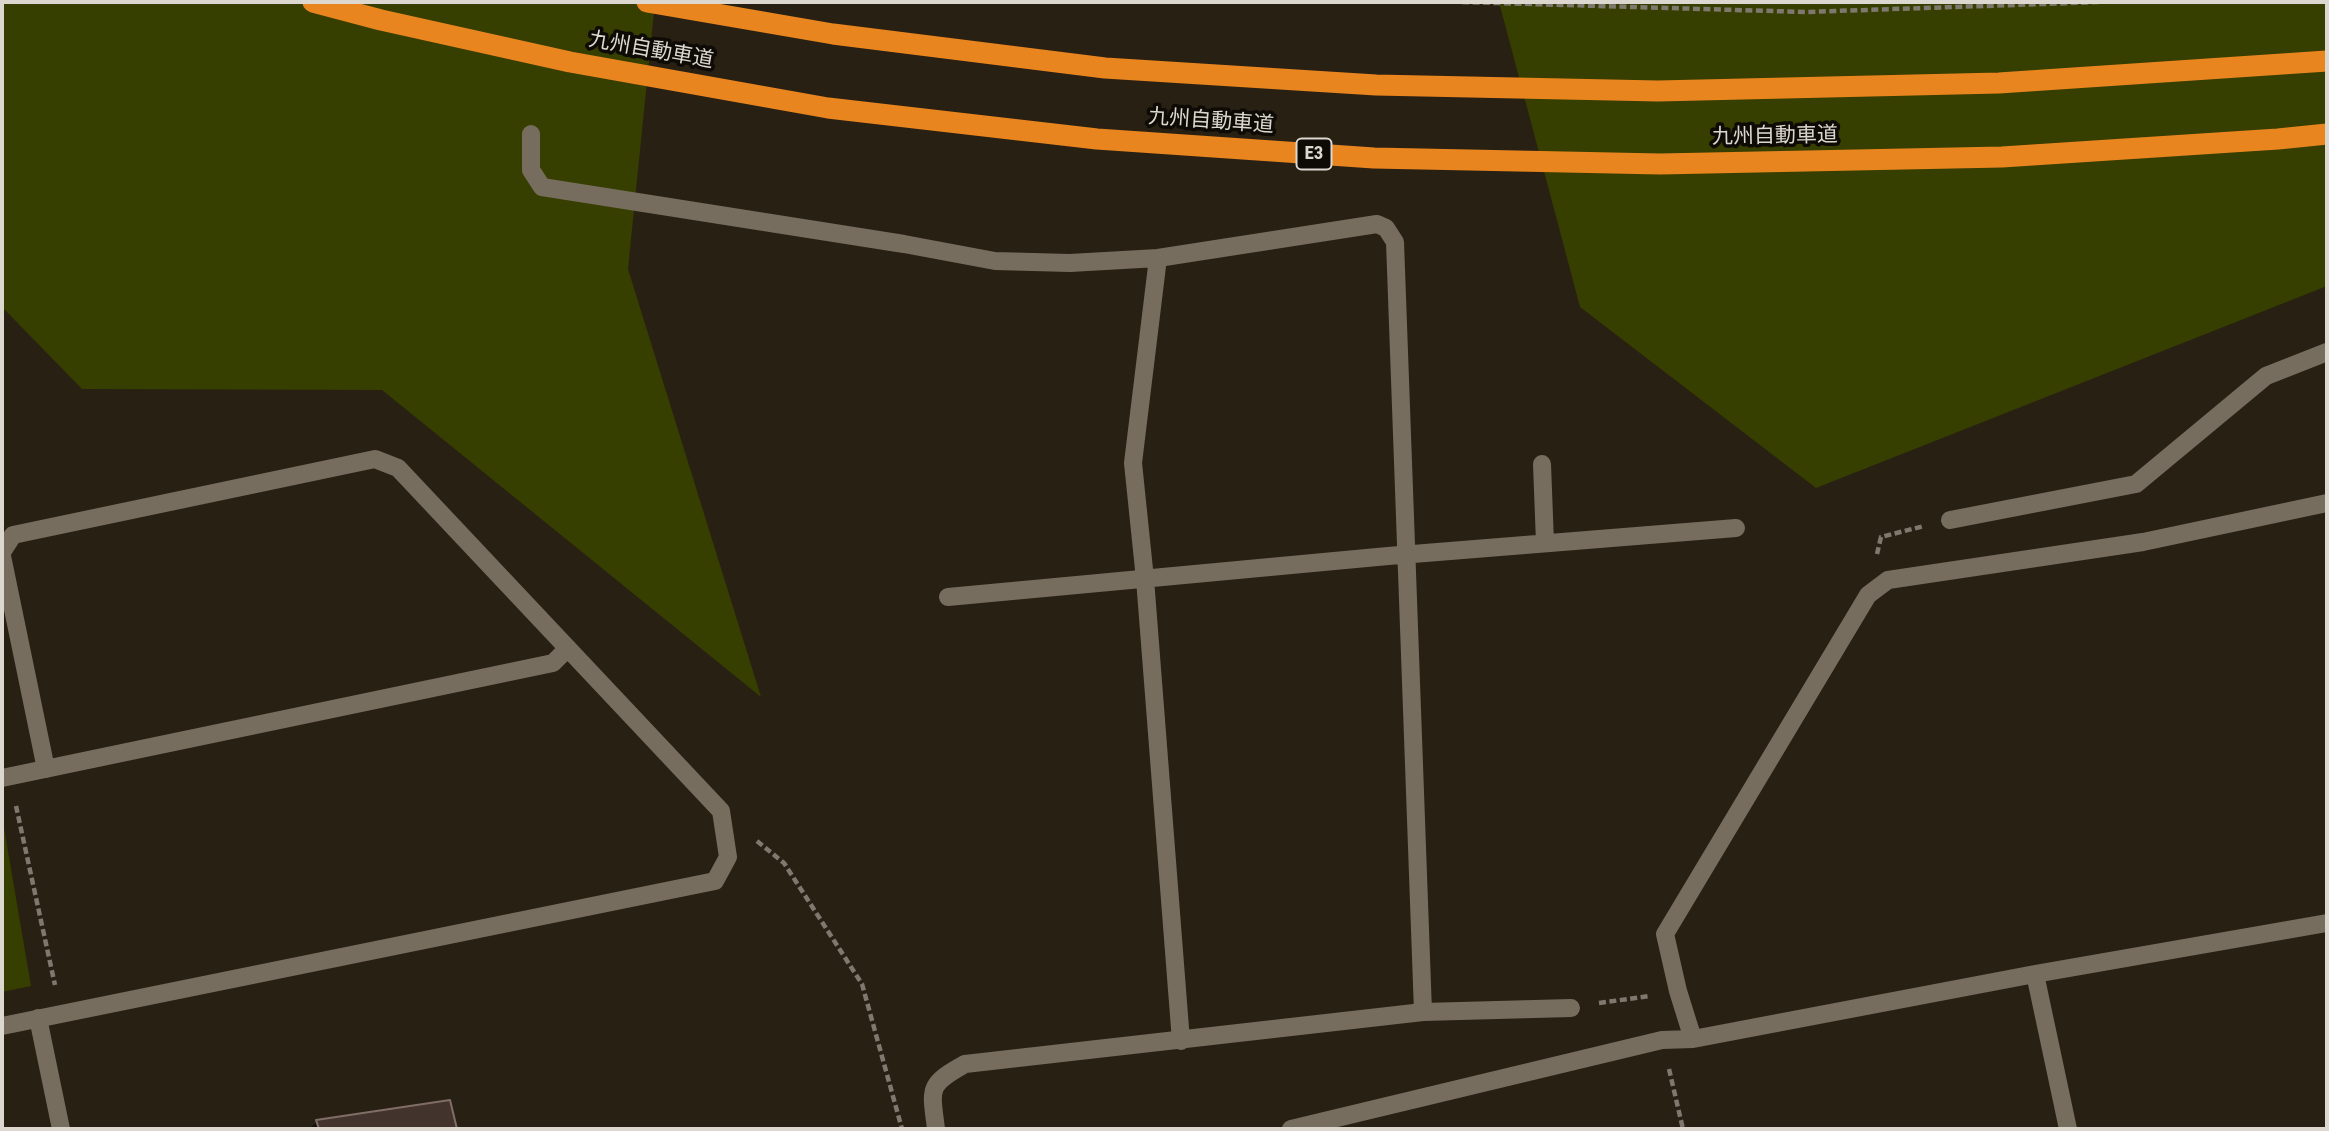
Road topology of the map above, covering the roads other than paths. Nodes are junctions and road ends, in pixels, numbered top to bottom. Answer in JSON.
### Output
{"nodes":[{"id":1,"x":313,"y":2,"type":"edge"},
{"id":2,"x":648,"y":2,"type":"edge"},
{"id":3,"x":2327,"y":61,"type":"edge"},
{"id":4,"x":531,"y":134,"type":"dead end"},
{"id":5,"x":2327,"y":134,"type":"edge"},
{"id":6,"x":1158,"y":258,"type":"junction"},
{"id":7,"x":2327,"y":352,"type":"edge"},
{"id":8,"x":1542,"y":464,"type":"dead end"},
{"id":9,"x":2327,"y":503,"type":"edge"},
{"id":10,"x":1950,"y":520,"type":"dead end"},
{"id":11,"x":1736,"y":528,"type":"dead end"},
{"id":12,"x":1545,"y":543,"type":"junction"},
{"id":13,"x":2,"y":554,"type":"edge"},
{"id":14,"x":1406,"y":554,"type":"junction"},
{"id":15,"x":1144,"y":579,"type":"junction"},
{"id":16,"x":948,"y":597,"type":"dead end"},
{"id":17,"x":568,"y":648,"type":"junction"},
{"id":18,"x":46,"y":769,"type":"junction"},
{"id":19,"x":6,"y":777,"type":"edge"},
{"id":20,"x":2327,"y":923,"type":"edge"},
{"id":21,"x":2035,"y":974,"type":"junction"},
{"id":22,"x":1571,"y":1008,"type":"road end"},
{"id":23,"x":1423,"y":1012,"type":"junction"},
{"id":24,"x":38,"y":1018,"type":"junction"},
{"id":25,"x":2,"y":1026,"type":"edge"},
{"id":26,"x":1693,"y":1039,"type":"junction"},
{"id":27,"x":1181,"y":1041,"type":"junction"},
{"id":28,"x":61,"y":1129,"type":"edge"},
{"id":29,"x":936,"y":1129,"type":"edge"},
{"id":30,"x":1291,"y":1129,"type":"edge"},
{"id":31,"x":2068,"y":1129,"type":"edge"}],
"edges":[{"from":1,"to":5,"type":"highway","name":"九州自動車道","number":"E3"},
{"from":2,"to":3,"type":"highway"},
{"from":4,"to":6,"type":"street"},
{"from":6,"to":14,"type":"street"},
{"from":6,"to":15,"type":"street"},
{"from":7,"to":10,"type":"street"},
{"from":8,"to":12,"type":"street"},
{"from":9,"to":26,"type":"street"},
{"from":11,"to":12,"type":"street"},
{"from":12,"to":14,"type":"street"},
{"from":13,"to":17,"type":"street"},
{"from":13,"to":18,"type":"street"},
{"from":14,"to":15,"type":"street"},
{"from":14,"to":23,"type":"street"},
{"from":15,"to":16,"type":"street"},
{"from":15,"to":27,"type":"street"},
{"from":17,"to":18,"type":"street"},
{"from":17,"to":24,"type":"street"},
{"from":18,"to":19,"type":"street"},
{"from":20,"to":21,"type":"street"},
{"from":21,"to":26,"type":"street"},
{"from":21,"to":31,"type":"street"},
{"from":22,"to":23,"type":"street"},
{"from":23,"to":27,"type":"street"},
{"from":24,"to":25,"type":"street"},
{"from":24,"to":28,"type":"street"},
{"from":26,"to":30,"type":"street"},
{"from":27,"to":29,"type":"street"}]}
